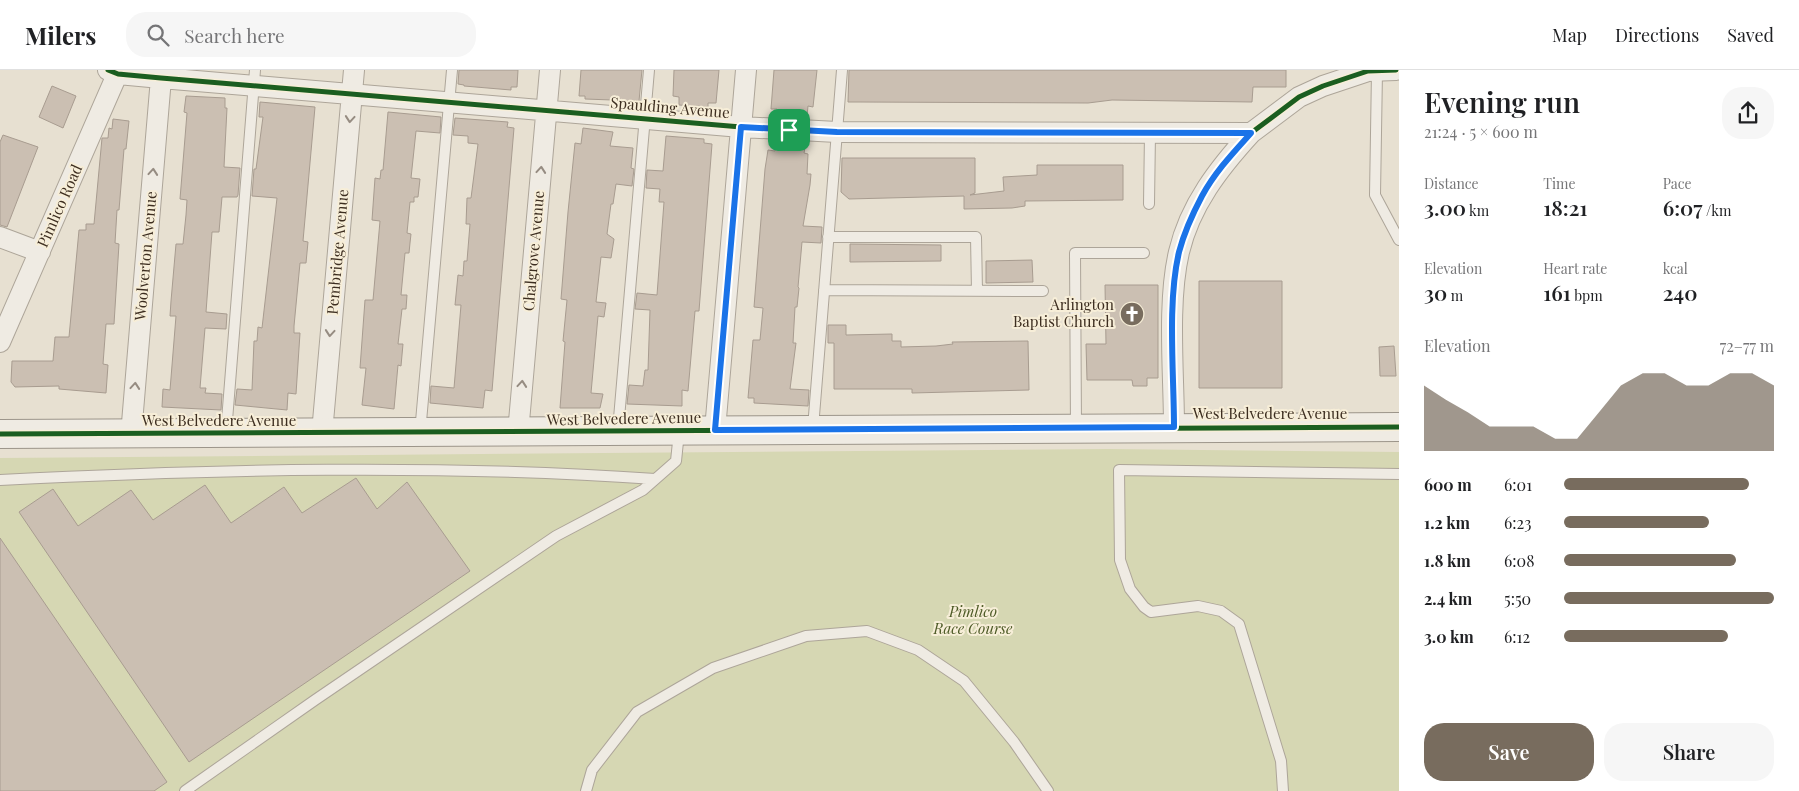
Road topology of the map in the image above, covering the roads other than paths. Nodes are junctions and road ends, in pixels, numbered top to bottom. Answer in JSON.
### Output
{"nodes":[{"id":1,"x":354,"y":70,"type":"edge"},
{"id":2,"x":452,"y":70,"type":"edge"},
{"id":3,"x":550,"y":70,"type":"edge"},
{"id":4,"x":649,"y":70,"type":"edge"},
{"id":5,"x":746,"y":70,"type":"edge"},
{"id":6,"x":842,"y":70,"type":"edge"},
{"id":7,"x":115,"y":71,"type":"edge"},
{"id":8,"x":1376,"y":71,"type":"edge"},
{"id":9,"x":161,"y":78,"type":"junction"},
{"id":10,"x":255,"y":78,"type":"edge"},
{"id":11,"x":352,"y":94,"type":"junction"},
{"id":12,"x":450,"y":102,"type":"junction"},
{"id":13,"x":546,"y":110,"type":"junction"},
{"id":14,"x":645,"y":118,"type":"junction"},
{"id":15,"x":741,"y":127,"type":"junction"},
{"id":16,"x":837,"y":132,"type":"junction"},
{"id":17,"x":1150,"y":133,"type":"junction"},
{"id":18,"x":1251,"y":133,"type":"junction"},
{"id":19,"x":1148,"y":204,"type":"dead end"},
{"id":20,"x":0,"y":237,"type":"edge"},
{"id":21,"x":828,"y":237,"type":"junction"},
{"id":22,"x":1399,"y":240,"type":"edge"},
{"id":23,"x":40,"y":252,"type":"junction"},
{"id":24,"x":1144,"y":253,"type":"dead end"},
{"id":25,"x":824,"y":290,"type":"junction"},
{"id":26,"x":976,"y":291,"type":"junction"},
{"id":27,"x":1043,"y":291,"type":"dead end"},
{"id":28,"x":0,"y":342,"type":"edge"},
{"id":29,"x":1174,"y":427,"type":"junction"},
{"id":30,"x":1399,"y":427,"type":"edge"},
{"id":31,"x":1076,"y":428,"type":"junction"},
{"id":32,"x":715,"y":430,"type":"junction"},
{"id":33,"x":813,"y":430,"type":"junction"},
{"id":34,"x":679,"y":431,"type":"junction"},
{"id":35,"x":618,"y":432,"type":"junction"},
{"id":36,"x":322,"y":433,"type":"junction"},
{"id":37,"x":420,"y":433,"type":"junction"},
{"id":38,"x":518,"y":433,"type":"junction"},
{"id":39,"x":0,"y":434,"type":"edge"},
{"id":40,"x":131,"y":434,"type":"junction"},
{"id":41,"x":226,"y":434,"type":"junction"},
{"id":42,"x":1399,"y":474,"type":"edge"},
{"id":43,"x":655,"y":479,"type":"junction"},
{"id":44,"x":0,"y":480,"type":"edge"},
{"id":45,"x":185,"y":791,"type":"edge"},
{"id":46,"x":586,"y":791,"type":"edge"},
{"id":47,"x":1048,"y":791,"type":"edge"},
{"id":48,"x":1284,"y":791,"type":"edge"}],
"edges":[{"from":1,"to":11,"type":"street","name":"Pembridge Avenue"},
{"from":2,"to":12,"type":"lane"},
{"from":3,"to":13,"type":"street","name":"Chalgrove Avenue"},
{"from":4,"to":14,"type":"lane"},
{"from":5,"to":15,"type":"street"},
{"from":6,"to":16,"type":"lane"},
{"from":7,"to":9,"type":"street","name":"Spaulding Avenue"},
{"from":7,"to":23,"type":"street","name":"Pimlico Road"},
{"from":8,"to":18,"type":"street"},
{"from":8,"to":22,"type":"lane"},
{"from":9,"to":10,"type":"street","name":"Spaulding Avenue"},
{"from":40,"to":9,"type":"street","name":"Woolverton Avenue","one_way":true},
{"from":10,"to":11,"type":"street","name":"Spaulding Avenue"},
{"from":10,"to":41,"type":"lane"},
{"from":11,"to":12,"type":"street","name":"Spaulding Avenue"},
{"from":11,"to":36,"type":"street","name":"Pembridge Avenue","one_way":true},
{"from":12,"to":13,"type":"street","name":"Spaulding Avenue"},
{"from":12,"to":37,"type":"lane"},
{"from":13,"to":14,"type":"street","name":"Spaulding Avenue"},
{"from":38,"to":13,"type":"street","name":"Chalgrove Avenue","one_way":true},
{"from":14,"to":15,"type":"street","name":"Spaulding Avenue"},
{"from":14,"to":35,"type":"lane"},
{"from":15,"to":16,"type":"street","name":"Spaulding Avenue"},
{"from":15,"to":32,"type":"street"},
{"from":16,"to":17,"type":"street","name":"Spaulding Avenue"},
{"from":16,"to":21,"type":"lane"},
{"from":17,"to":18,"type":"street","name":"Spaulding Avenue"},
{"from":17,"to":19,"type":"lane"},
{"from":18,"to":29,"type":"street"},
{"from":20,"to":23,"type":"street"},
{"from":21,"to":25,"type":"lane"},
{"from":21,"to":26,"type":"lane"},
{"from":23,"to":28,"type":"street","name":"Pimlico Road"},
{"from":24,"to":31,"type":"lane"},
{"from":25,"to":26,"type":"lane"},
{"from":25,"to":33,"type":"lane"},
{"from":26,"to":27,"type":"lane"},
{"from":29,"to":30,"type":"main road","name":"West Belvedere Avenue"},
{"from":29,"to":31,"type":"main road","name":"West Belvedere Avenue"},
{"from":31,"to":33,"type":"main road","name":"West Belvedere Avenue"},
{"from":32,"to":33,"type":"main road","name":"West Belvedere Avenue"},
{"from":32,"to":34,"type":"main road","name":"West Belvedere Avenue"},
{"from":34,"to":35,"type":"main road","name":"West Belvedere Avenue"},
{"from":34,"to":43,"type":"lane"},
{"from":35,"to":38,"type":"main road","name":"West Belvedere Avenue"},
{"from":36,"to":37,"type":"main road","name":"West Belvedere Avenue"},
{"from":36,"to":41,"type":"main road","name":"West Belvedere Avenue"},
{"from":37,"to":38,"type":"main road","name":"West Belvedere Avenue"},
{"from":39,"to":40,"type":"main road","name":"West Belvedere Avenue"},
{"from":40,"to":41,"type":"main road","name":"West Belvedere Avenue"},
{"from":42,"to":48,"type":"lane"},
{"from":43,"to":44,"type":"lane"},
{"from":43,"to":45,"type":"lane"},
{"from":46,"to":47,"type":"lane"}]}
